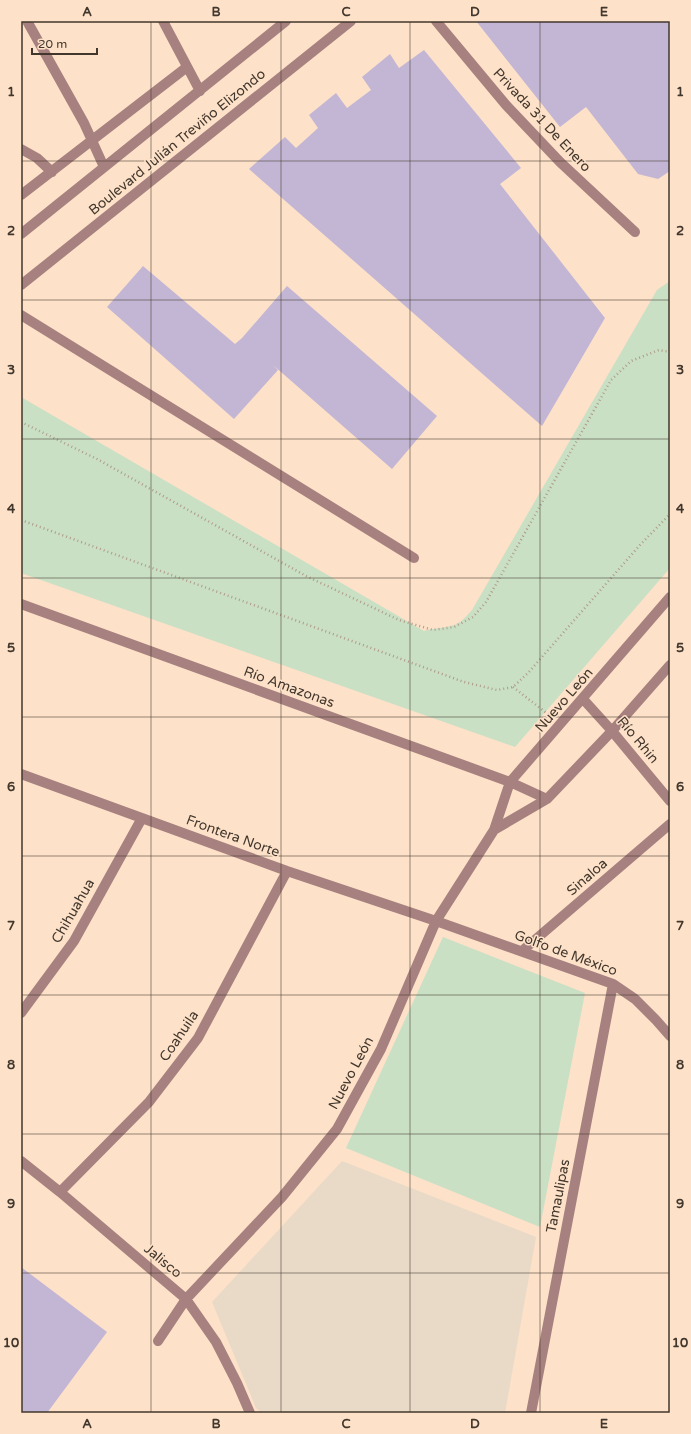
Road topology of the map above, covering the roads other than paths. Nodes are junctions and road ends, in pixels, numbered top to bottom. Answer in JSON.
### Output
{"nodes":[{"id":1,"x":27,"y":21,"type":"edge"},
{"id":2,"x":163,"y":21,"type":"edge"},
{"id":3,"x":286,"y":21,"type":"edge"},
{"id":4,"x":351,"y":21,"type":"edge"},
{"id":5,"x":436,"y":21,"type":"edge"},
{"id":6,"x":187,"y":67,"type":"junction"},
{"id":7,"x":200,"y":91,"type":"junction"},
{"id":8,"x":92,"y":140,"type":"junction"},
{"id":9,"x":21,"y":149,"type":"edge"},
{"id":10,"x":104,"y":167,"type":"junction"},
{"id":11,"x":52,"y":172,"type":"junction"},
{"id":12,"x":21,"y":195,"type":"edge"},
{"id":13,"x":635,"y":232,"type":"dead end"},
{"id":14,"x":21,"y":234,"type":"edge"},
{"id":15,"x":21,"y":285,"type":"edge"},
{"id":16,"x":21,"y":315,"type":"edge"},
{"id":17,"x":414,"y":558,"type":"dead end"},
{"id":18,"x":670,"y":597,"type":"edge"},
{"id":19,"x":21,"y":604,"type":"edge"},
{"id":20,"x":670,"y":665,"type":"edge"},
{"id":21,"x":583,"y":699,"type":"junction"},
{"id":22,"x":612,"y":731,"type":"junction"},
{"id":23,"x":21,"y":774,"type":"edge"},
{"id":24,"x":510,"y":782,"type":"junction"},
{"id":25,"x":547,"y":799,"type":"junction"},
{"id":26,"x":670,"y":801,"type":"edge"},
{"id":27,"x":142,"y":818,"type":"junction"},
{"id":28,"x":670,"y":824,"type":"edge"},
{"id":29,"x":494,"y":830,"type":"junction"},
{"id":30,"x":287,"y":871,"type":"junction"},
{"id":31,"x":436,"y":921,"type":"junction"},
{"id":32,"x":522,"y":951,"type":"junction"},
{"id":33,"x":612,"y":984,"type":"junction"},
{"id":34,"x":21,"y":1013,"type":"edge"},
{"id":35,"x":670,"y":1036,"type":"edge"},
{"id":36,"x":21,"y":1161,"type":"edge"},
{"id":37,"x":60,"y":1192,"type":"junction"},
{"id":38,"x":186,"y":1299,"type":"junction"},
{"id":39,"x":158,"y":1342,"type":"dead end"},
{"id":40,"x":250,"y":1413,"type":"edge"},
{"id":41,"x":531,"y":1413,"type":"edge"}],
"edges":[{"from":1,"to":8,"type":"street"},
{"from":2,"to":6,"type":"street"},
{"from":3,"to":7,"type":"street","name":"Boulevard Julián Treviño Elizondo"},
{"from":4,"to":15,"type":"street","name":"Boulevard Julián Treviño Elizondo"},
{"from":5,"to":13,"type":"street","name":"Privada 31 De Enero"},
{"from":6,"to":7,"type":"street"},
{"from":6,"to":8,"type":"street"},
{"from":7,"to":10,"type":"street","name":"Boulevard Julián Treviño Elizondo"},
{"from":8,"to":10,"type":"street"},
{"from":8,"to":11,"type":"street"},
{"from":9,"to":11,"type":"street"},
{"from":10,"to":14,"type":"street","name":"Boulevard Julián Treviño Elizondo"},
{"from":11,"to":12,"type":"street"},
{"from":16,"to":17,"type":"street"},
{"from":18,"to":21,"type":"street","name":"Nuevo León"},
{"from":19,"to":24,"type":"street","name":"Río Amazonas"},
{"from":20,"to":22,"type":"street","name":"Nuevo León"},
{"from":21,"to":22,"type":"street","name":"Río Rhin"},
{"from":21,"to":24,"type":"street","name":"Nuevo León"},
{"from":22,"to":25,"type":"street","name":"Nuevo León"},
{"from":22,"to":26,"type":"street","name":"Río Rhin"},
{"from":23,"to":27,"type":"street","name":"Frontera Norte"},
{"from":24,"to":25,"type":"street","name":"Río Amazonas"},
{"from":24,"to":29,"type":"street","name":"Nuevo León"},
{"from":25,"to":29,"type":"street","name":"Nuevo León"},
{"from":27,"to":30,"type":"street","name":"Frontera Norte"},
{"from":27,"to":34,"type":"street","name":"Chihuahua"},
{"from":28,"to":32,"type":"street","name":"Sinaloa"},
{"from":29,"to":31,"type":"street","name":"Nuevo León"},
{"from":30,"to":31,"type":"street","name":"Frontera Norte"},
{"from":30,"to":37,"type":"street","name":"Coahuila"},
{"from":31,"to":32,"type":"street","name":"Golfo de México"},
{"from":31,"to":38,"type":"street","name":"Nuevo León"},
{"from":32,"to":33,"type":"street","name":"Golfo de México"},
{"from":33,"to":35,"type":"street","name":"Golfo de México"},
{"from":33,"to":41,"type":"street","name":"Tamaulipas"},
{"from":36,"to":37,"type":"street","name":"Jalisco"},
{"from":37,"to":38,"type":"street","name":"Jalisco"},
{"from":38,"to":39,"type":"street","name":"Nuevo León"},
{"from":38,"to":40,"type":"street","name":"Jalisco"}]}
